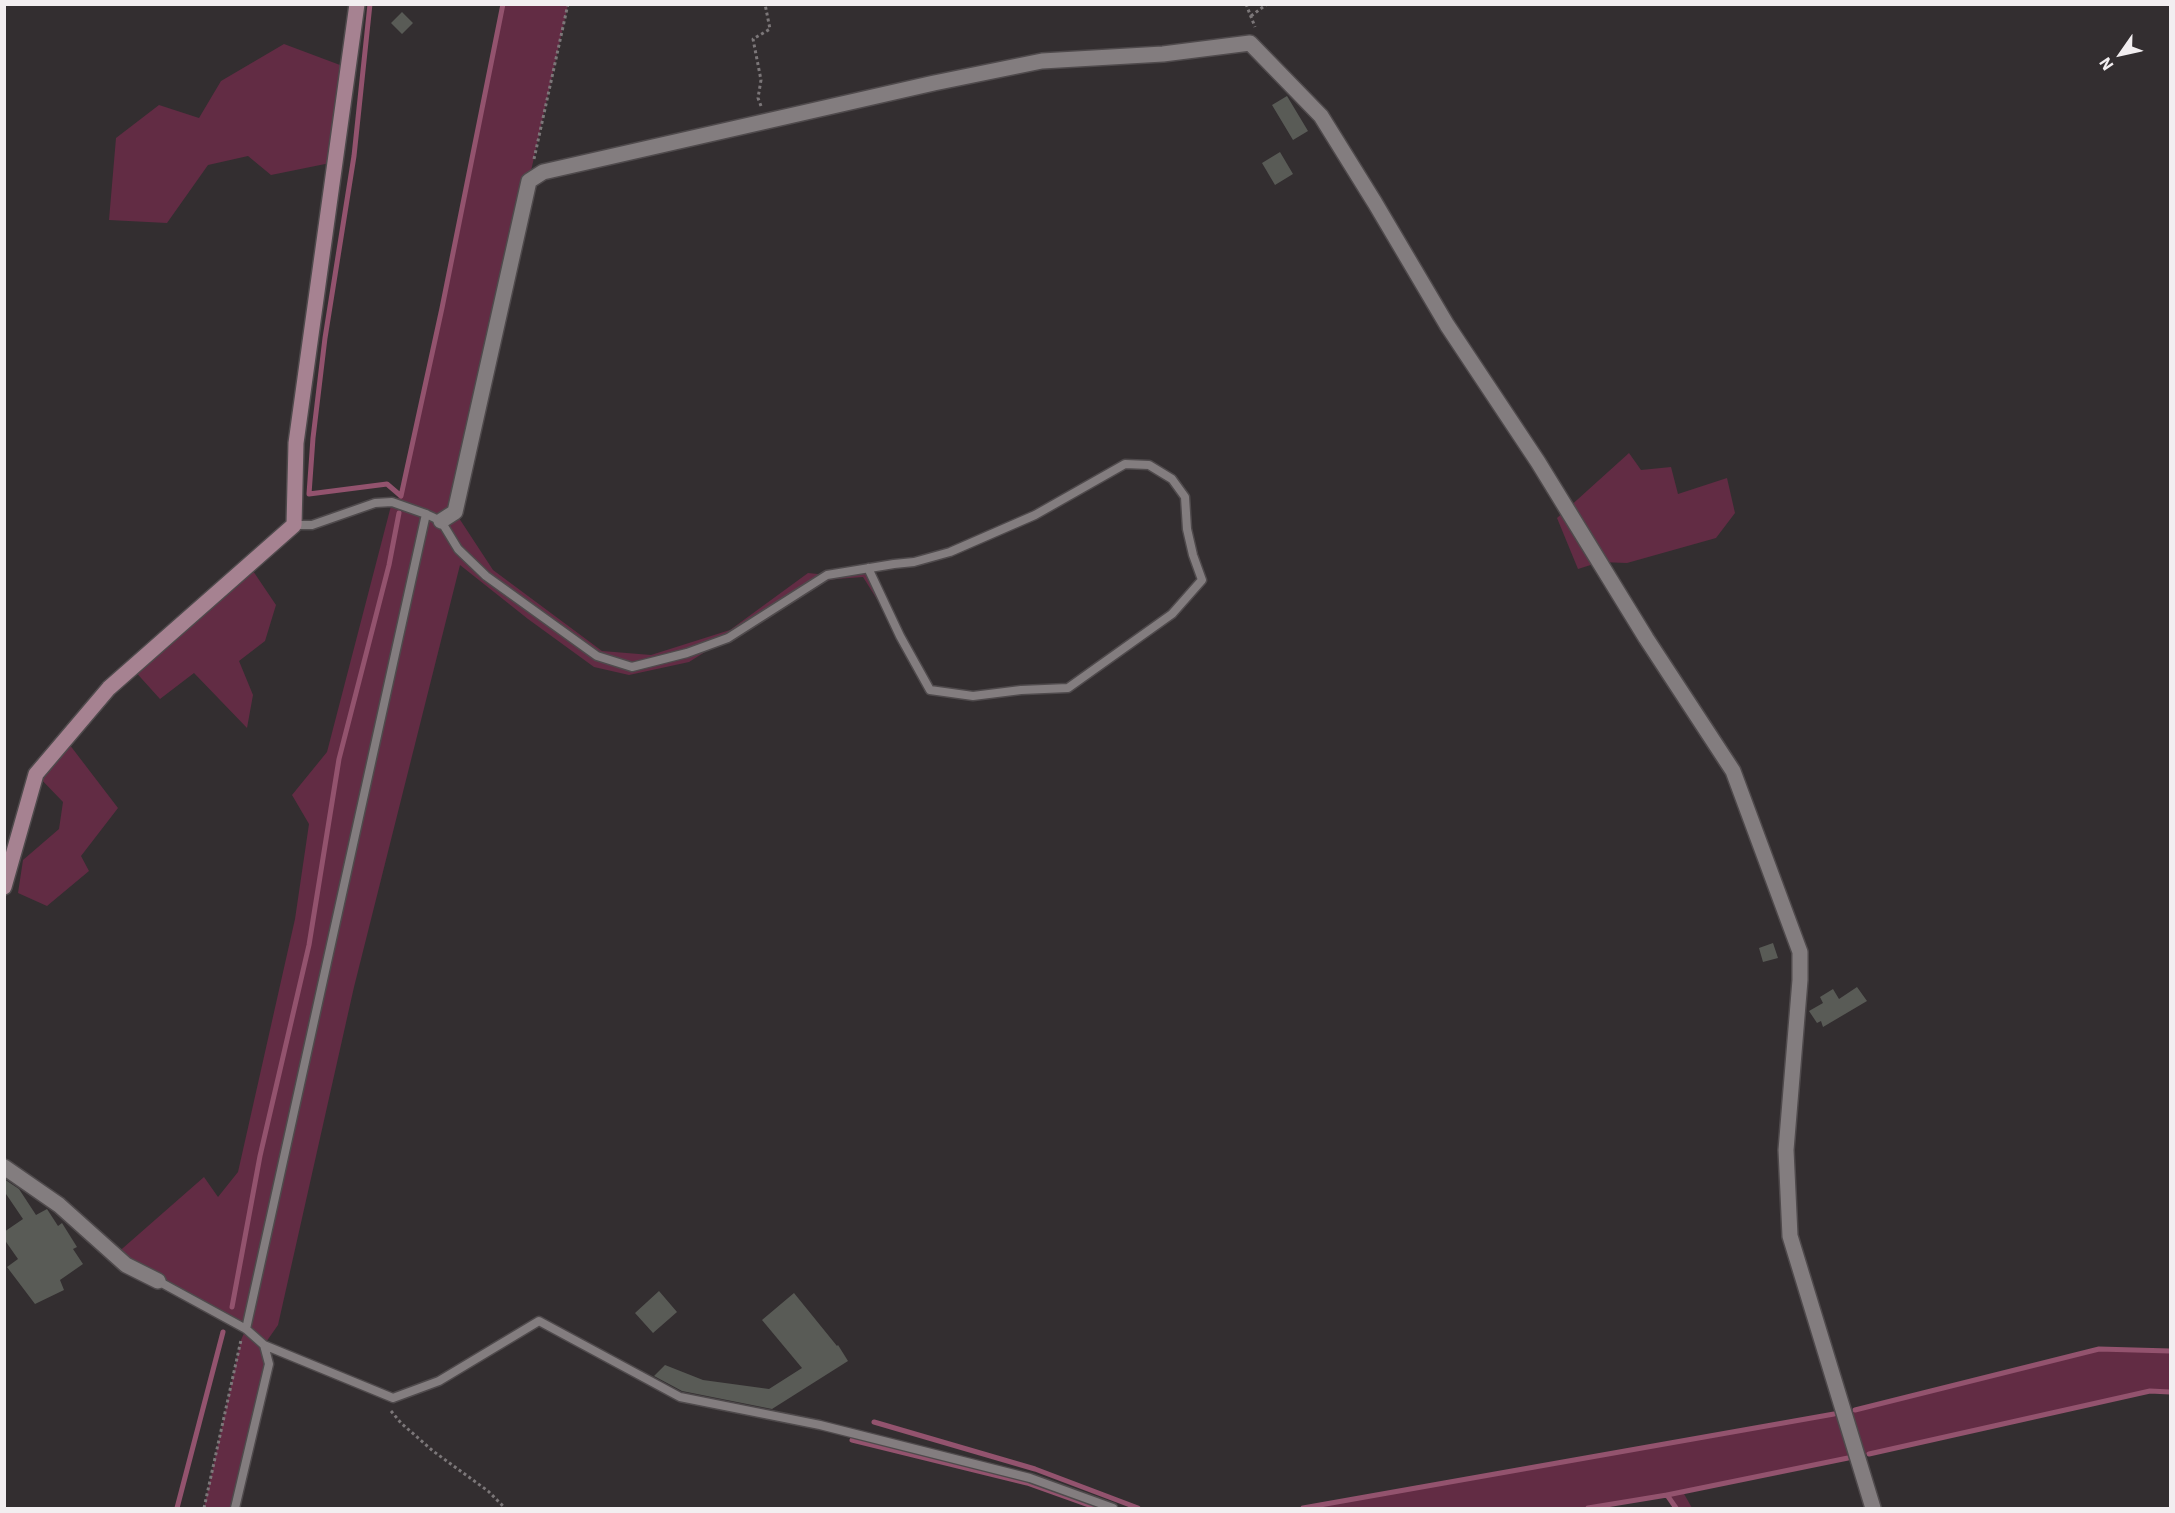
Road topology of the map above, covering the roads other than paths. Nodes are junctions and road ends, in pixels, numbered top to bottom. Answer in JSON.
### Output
{"nodes":[{"id":1,"x":357,"y":4,"type":"edge"},
{"id":2,"x":426,"y":514,"type":"junction"},
{"id":3,"x":441,"y":521,"type":"junction"},
{"id":4,"x":294,"y":525,"type":"junction"},
{"id":5,"x":868,"y":568,"type":"junction"},
{"id":6,"x":4,"y":887,"type":"edge"},
{"id":7,"x":4,"y":1167,"type":"edge"},
{"id":8,"x":158,"y":1281,"type":"joint"},
{"id":9,"x":246,"y":1329,"type":"junction"},
{"id":10,"x":264,"y":1345,"type":"junction"},
{"id":11,"x":235,"y":1509,"type":"edge"},
{"id":12,"x":1113,"y":1509,"type":"edge"},
{"id":13,"x":1873,"y":1509,"type":"edge"}],
"edges":[{"from":1,"to":4,"type":"street"},
{"from":2,"to":3,"type":"lane"},
{"from":2,"to":4,"type":"lane"},
{"from":2,"to":9,"type":"lane"},
{"from":3,"to":5,"type":"lane"},
{"from":3,"to":13,"type":"street"},
{"from":4,"to":6,"type":"street"},
{"from":5,"to":5,"type":"lane"},
{"from":7,"to":8,"type":"street"},
{"from":8,"to":9,"type":"lane"},
{"from":9,"to":10,"type":"lane"},
{"from":10,"to":11,"type":"lane"},
{"from":10,"to":12,"type":"lane"}]}
